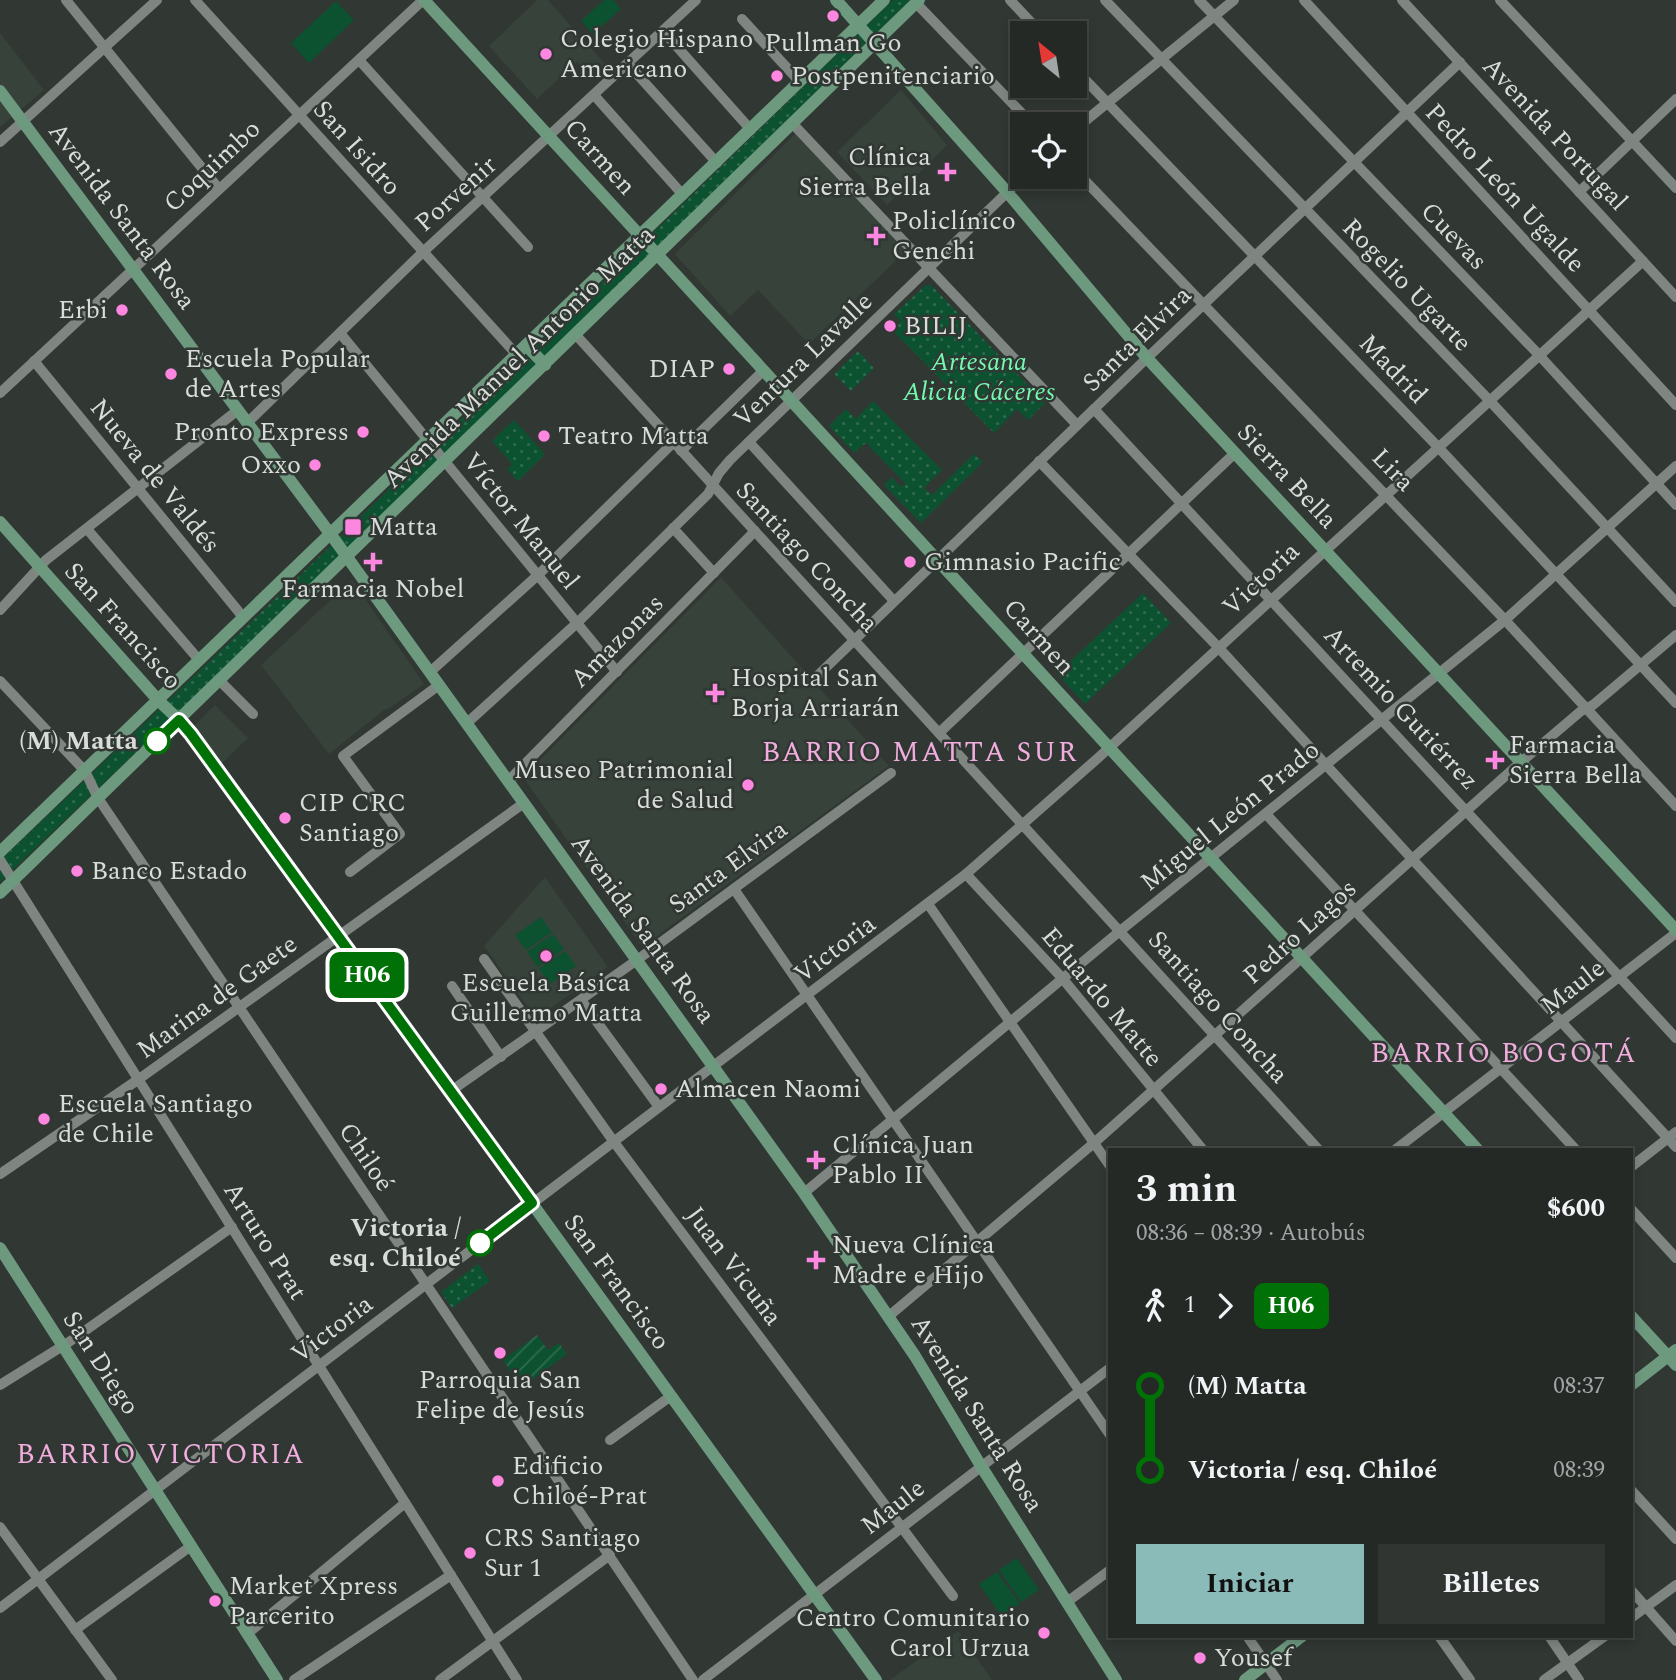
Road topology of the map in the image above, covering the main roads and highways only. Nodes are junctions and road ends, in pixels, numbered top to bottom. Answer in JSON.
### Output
{"nodes":[{"id":1,"x":424,"y":0,"type":"edge"},
{"id":2,"x":836,"y":0,"type":"edge"},
{"id":3,"x":884,"y":0,"type":"edge"},
{"id":4,"x":917,"y":1,"type":"edge"},
{"id":5,"x":858,"y":25,"type":"junction"},
{"id":6,"x":874,"y":43,"type":"junction"},
{"id":7,"x":0,"y":91,"type":"edge"},
{"id":8,"x":641,"y":236,"type":"junction"},
{"id":9,"x":657,"y":255,"type":"junction"},
{"id":10,"x":527,"y":346,"type":"junction"},
{"id":11,"x":545,"y":365,"type":"junction"},
{"id":12,"x":0,"y":522,"type":"edge"},
{"id":13,"x":331,"y":534,"type":"junction"},
{"id":14,"x":347,"y":557,"type":"junction"},
{"id":15,"x":159,"y":700,"type":"junction"},
{"id":16,"x":179,"y":720,"type":"junction"},
{"id":17,"x":0,"y":852,"type":"edge"},
{"id":18,"x":0,"y":893,"type":"edge"},
{"id":19,"x":1676,"y":932,"type":"edge"},
{"id":20,"x":1476,"y":1148,"type":"edge"},
{"id":21,"x":0,"y":1248,"type":"edge"},
{"id":22,"x":1633,"y":1318,"type":"edge"},
{"id":23,"x":1673,"y":1357,"type":"edge"},
{"id":24,"x":1633,"y":1384,"type":"edge"},
{"id":25,"x":1299,"y":1638,"type":"edge"},
{"id":26,"x":276,"y":1680,"type":"edge"},
{"id":27,"x":876,"y":1680,"type":"edge"},
{"id":28,"x":1116,"y":1680,"type":"edge"},
{"id":29,"x":1245,"y":1680,"type":"edge"}],
"edges":[{"from":1,"to":8,"type":"main road","name":"Carmen"},
{"from":2,"to":5,"type":"main road"},
{"from":3,"to":5,"type":"main road","name":"Avenida Manuel Antonio Matta"},
{"from":4,"to":6,"type":"main road","name":"Avenida Manuel Antonio Matta"},
{"from":5,"to":6,"type":"main road"},
{"from":5,"to":8,"type":"main road","name":"Avenida Manuel Antonio Matta"},
{"from":6,"to":9,"type":"main road","name":"Avenida Manuel Antonio Matta"},
{"from":6,"to":19,"type":"main road","name":"Sierra Bella"},
{"from":7,"to":13,"type":"main road","name":"Avenida Santa Rosa"},
{"from":8,"to":9,"type":"main road","name":"Carmen"},
{"from":8,"to":10,"type":"main road","name":"Avenida Manuel Antonio Matta"},
{"from":9,"to":11,"type":"main road","name":"Avenida Manuel Antonio Matta"},
{"from":9,"to":20,"type":"main road","name":"Carmen"},
{"from":10,"to":11,"type":"main road"},
{"from":10,"to":13,"type":"main road","name":"Avenida Manuel Antonio Matta"},
{"from":11,"to":14,"type":"main road","name":"Avenida Manuel Antonio Matta"},
{"from":12,"to":15,"type":"main road","name":"San Francisco"},
{"from":13,"to":14,"type":"main road","name":"Avenida Santa Rosa"},
{"from":13,"to":15,"type":"main road","name":"Avenida Manuel Antonio Matta"},
{"from":14,"to":16,"type":"main road","name":"Avenida Manuel Antonio Matta"},
{"from":14,"to":28,"type":"main road","name":"Avenida Santa Rosa"},
{"from":15,"to":16,"type":"main road","name":"San Francisco"},
{"from":15,"to":17,"type":"main road","name":"Avenida Manuel Antonio Matta"},
{"from":16,"to":18,"type":"main road","name":"Avenida Manuel Antonio Matta"},
{"from":16,"to":27,"type":"main road","name":"San Francisco"},
{"from":21,"to":26,"type":"main road","name":"San Diego"},
{"from":22,"to":23,"type":"main road"},
{"from":23,"to":24,"type":"main road"},
{"from":25,"to":29,"type":"main road"}]}
